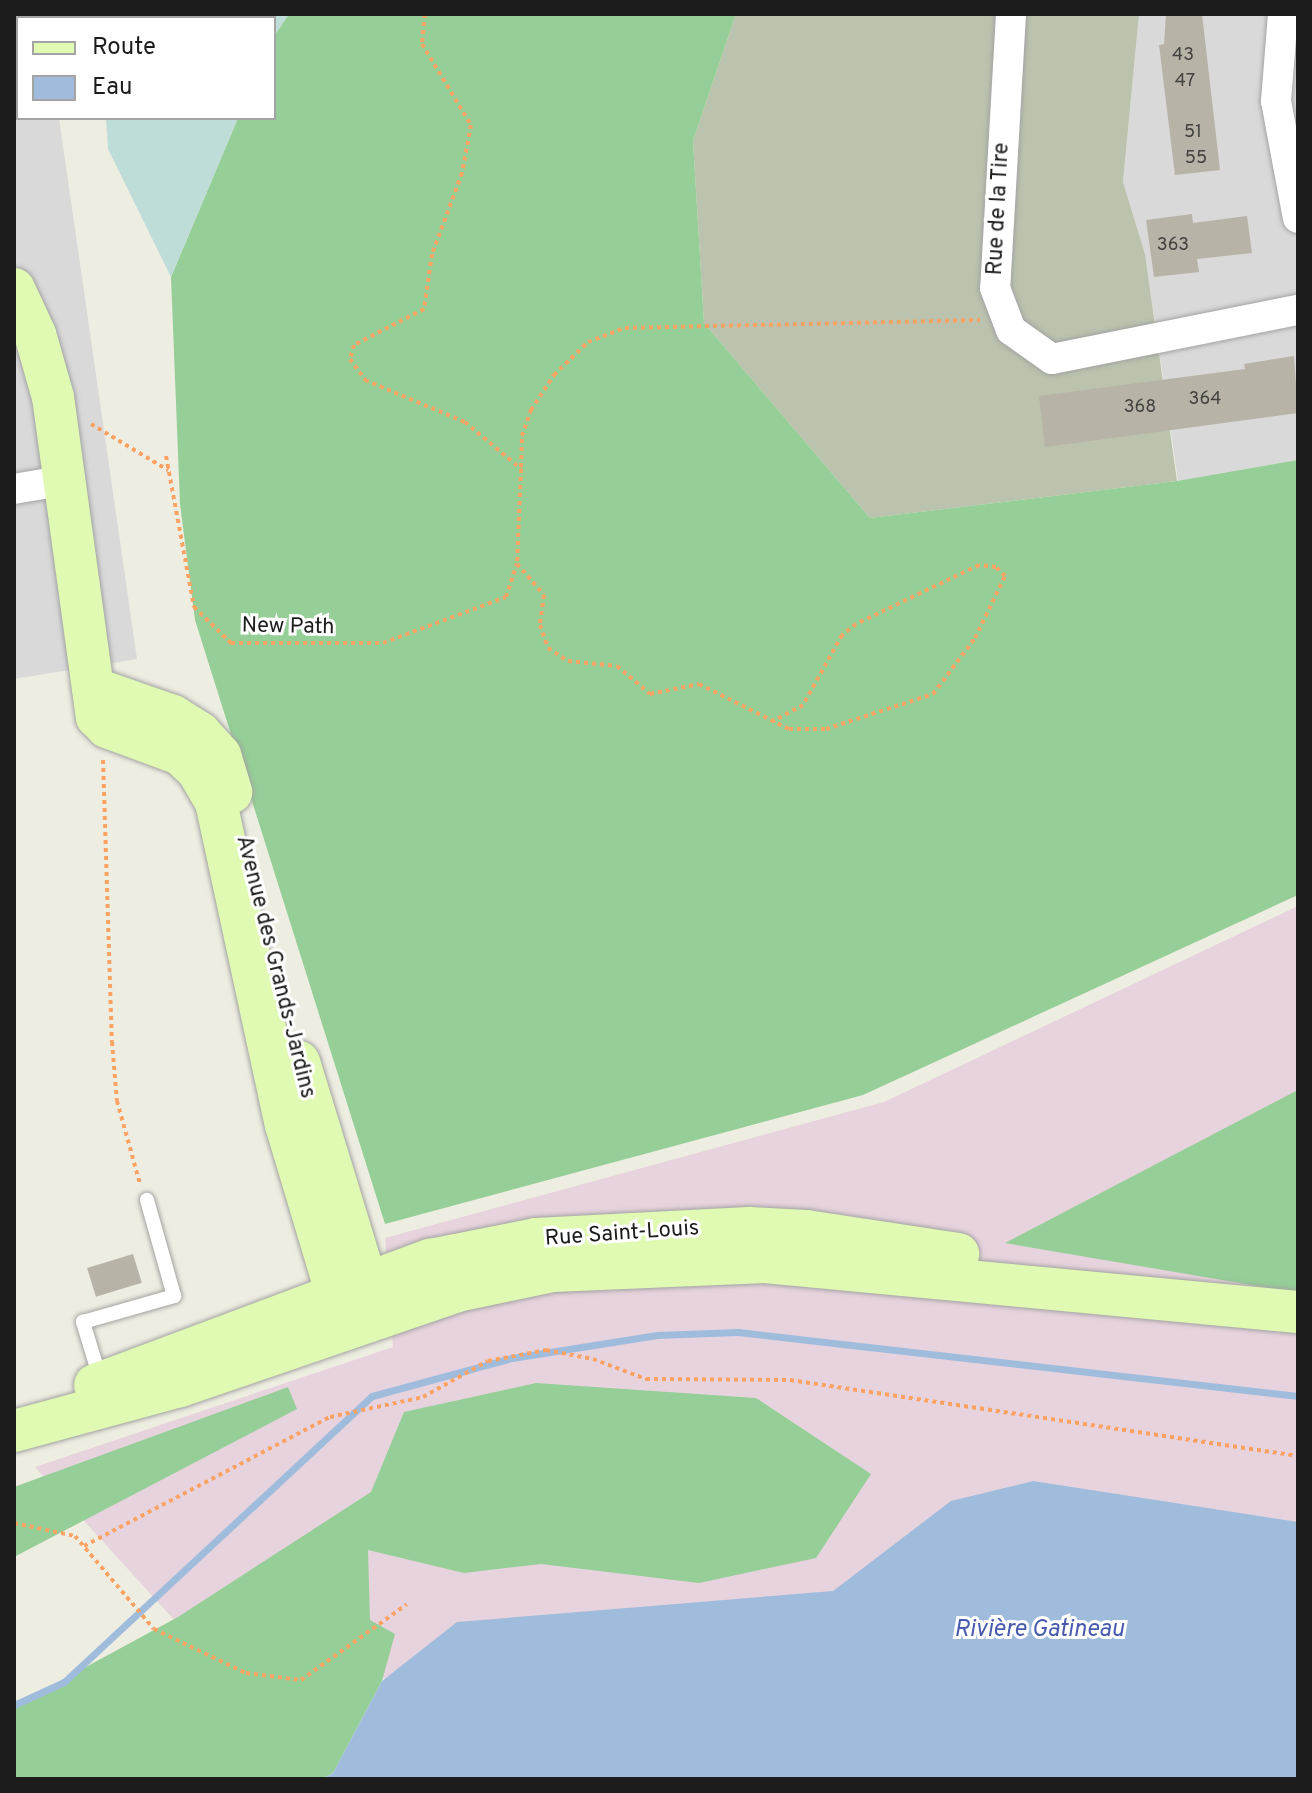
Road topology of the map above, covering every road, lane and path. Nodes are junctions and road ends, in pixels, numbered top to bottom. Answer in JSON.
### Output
{"nodes":[{"id":1,"x":425,"y":14,"type":"edge"},
{"id":2,"x":1011,"y":14,"type":"edge"},
{"id":3,"x":1283,"y":14,"type":"edge"},
{"id":4,"x":1298,"y":218,"type":"edge"},
{"id":5,"x":14,"y":289,"type":"edge"},
{"id":6,"x":1298,"y":310,"type":"edge"},
{"id":7,"x":1006,"y":319,"type":"junction"},
{"id":8,"x":91,"y":424,"type":"dead end"},
{"id":9,"x":166,"y":456,"type":"dead end"},
{"id":10,"x":521,"y":469,"type":"junction"},
{"id":11,"x":169,"y":471,"type":"junction"},
{"id":12,"x":66,"y":480,"type":"junction"},
{"id":13,"x":14,"y":489,"type":"edge"},
{"id":14,"x":517,"y":564,"type":"junction"},
{"id":15,"x":773,"y":721,"type":"junction"},
{"id":16,"x":102,"y":754,"type":"dead end"},
{"id":17,"x":147,"y":1200,"type":"joint"},
{"id":18,"x":356,"y":1305,"type":"junction"},
{"id":19,"x":1298,"y":1312,"type":"edge"},
{"id":20,"x":101,"y":1383,"type":"junction"},
{"id":21,"x":14,"y":1417,"type":"edge"},
{"id":22,"x":14,"y":1431,"type":"edge"},
{"id":23,"x":1298,"y":1456,"type":"edge"},
{"id":24,"x":14,"y":1523,"type":"edge"},
{"id":25,"x":84,"y":1546,"type":"junction"},
{"id":26,"x":407,"y":1604,"type":"dead end"}],
"edges":[{"from":1,"to":10,"type":"path"},
{"from":2,"to":7,"type":"street","name":"Rue de la Tire"},
{"from":3,"to":4,"type":"street"},
{"from":5,"to":12,"type":"main road","name":"Avenue des Grands-Jardins"},
{"from":6,"to":7,"type":"street"},
{"from":7,"to":10,"type":"path"},
{"from":8,"to":11,"type":"path"},
{"from":9,"to":11,"type":"path","name":"New Path"},
{"from":10,"to":14,"type":"path"},
{"from":11,"to":14,"type":"path","name":"New Path"},
{"from":12,"to":13,"type":"street"},
{"from":12,"to":18,"type":"main road","name":"Avenue des Grands-Jardins"},
{"from":14,"to":15,"type":"path"},
{"from":15,"to":15,"type":"path"},
{"from":16,"to":17,"type":"path"},
{"from":17,"to":20,"type":"lane"},
{"from":18,"to":19,"type":"main road","name":"Rue Saint-Louis"},
{"from":18,"to":20,"type":"main road","name":"Rue Saint-Louis"},
{"from":18,"to":22,"type":"main road","name":"Rue Saint-Louis"},
{"from":20,"to":21,"type":"main road","name":"Rue Saint-Louis"},
{"from":23,"to":25,"type":"path"},
{"from":24,"to":25,"type":"path"},
{"from":25,"to":26,"type":"path"}]}
